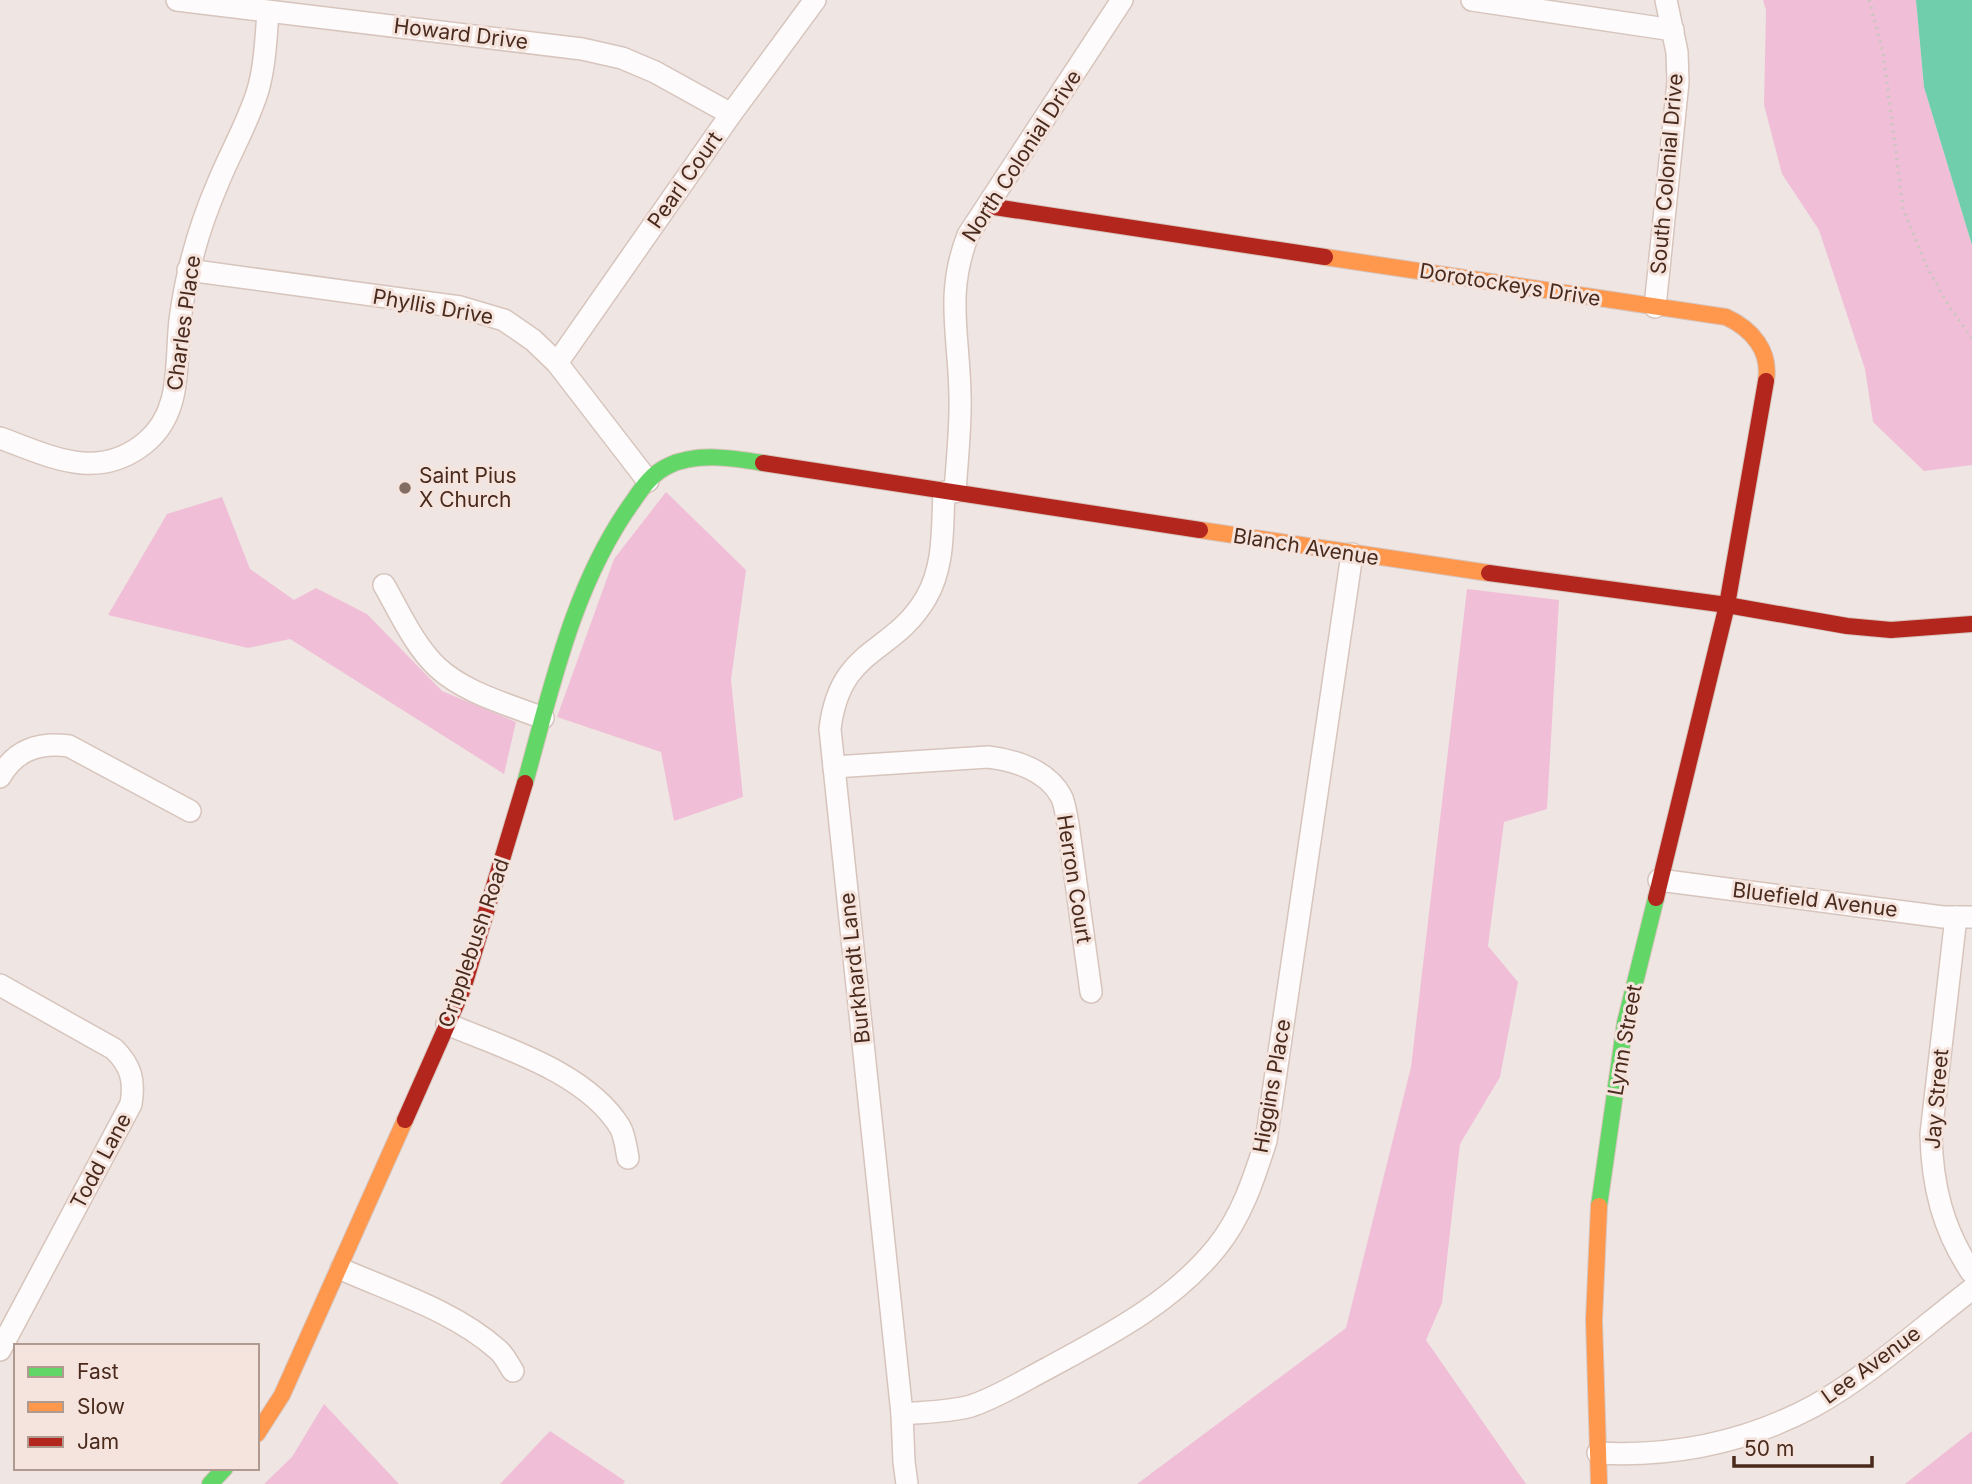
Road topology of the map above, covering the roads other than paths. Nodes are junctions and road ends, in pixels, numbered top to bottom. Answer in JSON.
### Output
{"nodes":[{"id":1,"x":177,"y":0,"type":"edge"},
{"id":2,"x":815,"y":0,"type":"edge"},
{"id":3,"x":1122,"y":0,"type":"edge"},
{"id":4,"x":1472,"y":0,"type":"edge"},
{"id":5,"x":1666,"y":0,"type":"edge"},
{"id":6,"x":268,"y":12,"type":"junction"},
{"id":7,"x":1673,"y":30,"type":"junction"},
{"id":8,"x":731,"y":114,"type":"junction"},
{"id":9,"x":988,"y":206,"type":"junction"},
{"id":10,"x":188,"y":270,"type":"junction"},
{"id":11,"x":1655,"y":307,"type":"junction"},
{"id":12,"x":557,"y":363,"type":"junction"},
{"id":13,"x":0,"y":438,"type":"edge"},
{"id":14,"x":648,"y":481,"type":"junction"},
{"id":15,"x":949,"y":492,"type":"junction"},
{"id":16,"x":1352,"y":554,"type":"junction"},
{"id":17,"x":384,"y":586,"type":"dead end"},
{"id":18,"x":1727,"y":605,"type":"junction"},
{"id":19,"x":1972,"y":624,"type":"edge"},
{"id":20,"x":543,"y":718,"type":"junction"},
{"id":21,"x":834,"y":767,"type":"junction"},
{"id":22,"x":0,"y":777,"type":"edge"},
{"id":23,"x":190,"y":811,"type":"dead end"},
{"id":24,"x":1659,"y":880,"type":"junction"},
{"id":25,"x":1964,"y":917,"type":"edge"},
{"id":26,"x":0,"y":985,"type":"edge"},
{"id":27,"x":1091,"y":992,"type":"dead end"},
{"id":28,"x":447,"y":1024,"type":"junction"},
{"id":29,"x":628,"y":1158,"type":"dead end"},
{"id":30,"x":341,"y":1269,"type":"junction"},
{"id":31,"x":1972,"y":1273,"type":"edge"},
{"id":32,"x":1972,"y":1289,"type":"edge"},
{"id":33,"x":0,"y":1350,"type":"edge"},
{"id":34,"x":513,"y":1371,"type":"dead end"},
{"id":35,"x":902,"y":1413,"type":"junction"},
{"id":36,"x":259,"y":1431,"type":"edge"},
{"id":37,"x":1598,"y":1453,"type":"junction"},
{"id":38,"x":223,"y":1470,"type":"edge"},
{"id":39,"x":210,"y":1484,"type":"edge"},
{"id":40,"x":907,"y":1484,"type":"edge"},
{"id":41,"x":1599,"y":1484,"type":"edge"}],
"edges":[{"from":1,"to":6,"type":"street","name":"Howard Drive"},
{"from":2,"to":8,"type":"street","name":"Pearl Court"},
{"from":3,"to":9,"type":"street","name":"North Colonial Drive"},
{"from":4,"to":7,"type":"street"},
{"from":5,"to":7,"type":"street","name":"South Colonial Drive"},
{"from":6,"to":8,"type":"street","name":"Howard Drive"},
{"from":6,"to":10,"type":"street","name":"Charles Place"},
{"from":7,"to":11,"type":"street","name":"South Colonial Drive"},
{"from":8,"to":12,"type":"street","name":"Pearl Court"},
{"from":9,"to":11,"type":"main road","name":"Dorotockeys Drive"},
{"from":9,"to":15,"type":"street","name":"North Colonial Drive"},
{"from":10,"to":12,"type":"street","name":"Phyllis Drive"},
{"from":10,"to":13,"type":"street","name":"Charles Place"},
{"from":11,"to":18,"type":"main road","name":"Dorotockeys Drive"},
{"from":12,"to":14,"type":"street","name":"Phyllis Drive"},
{"from":14,"to":15,"type":"main road","name":"Blanch Avenue"},
{"from":14,"to":20,"type":"main road","name":"Cripplebush Road"},
{"from":15,"to":16,"type":"main road","name":"Blanch Avenue"},
{"from":15,"to":21,"type":"street","name":"Burkhardt Lane"},
{"from":16,"to":18,"type":"main road","name":"Blanch Avenue"},
{"from":16,"to":35,"type":"street","name":"Higgins Place"},
{"from":17,"to":20,"type":"street"},
{"from":18,"to":19,"type":"main road","name":"Blanch Avenue"},
{"from":18,"to":24,"type":"main road","name":"Lynn Street"},
{"from":20,"to":28,"type":"main road","name":"Cripplebush Road"},
{"from":21,"to":27,"type":"street","name":"Herron Court"},
{"from":21,"to":35,"type":"street","name":"Burkhardt Lane"},
{"from":22,"to":23,"type":"street"},
{"from":24,"to":25,"type":"street","name":"Bluefield Avenue"},
{"from":24,"to":37,"type":"main road","name":"Lynn Street"},
{"from":25,"to":31,"type":"street","name":"Jay Street"},
{"from":26,"to":33,"type":"street","name":"Todd Lane"},
{"from":28,"to":29,"type":"street"},
{"from":28,"to":30,"type":"main road","name":"Cripplebush Road"},
{"from":30,"to":34,"type":"street"},
{"from":30,"to":36,"type":"main road","name":"Cripplebush Road"},
{"from":32,"to":37,"type":"street","name":"Lee Avenue"},
{"from":35,"to":40,"type":"street","name":"Burkhardt Lane"},
{"from":37,"to":41,"type":"main road","name":"Lynn Street"},
{"from":38,"to":39,"type":"main road"}]}
